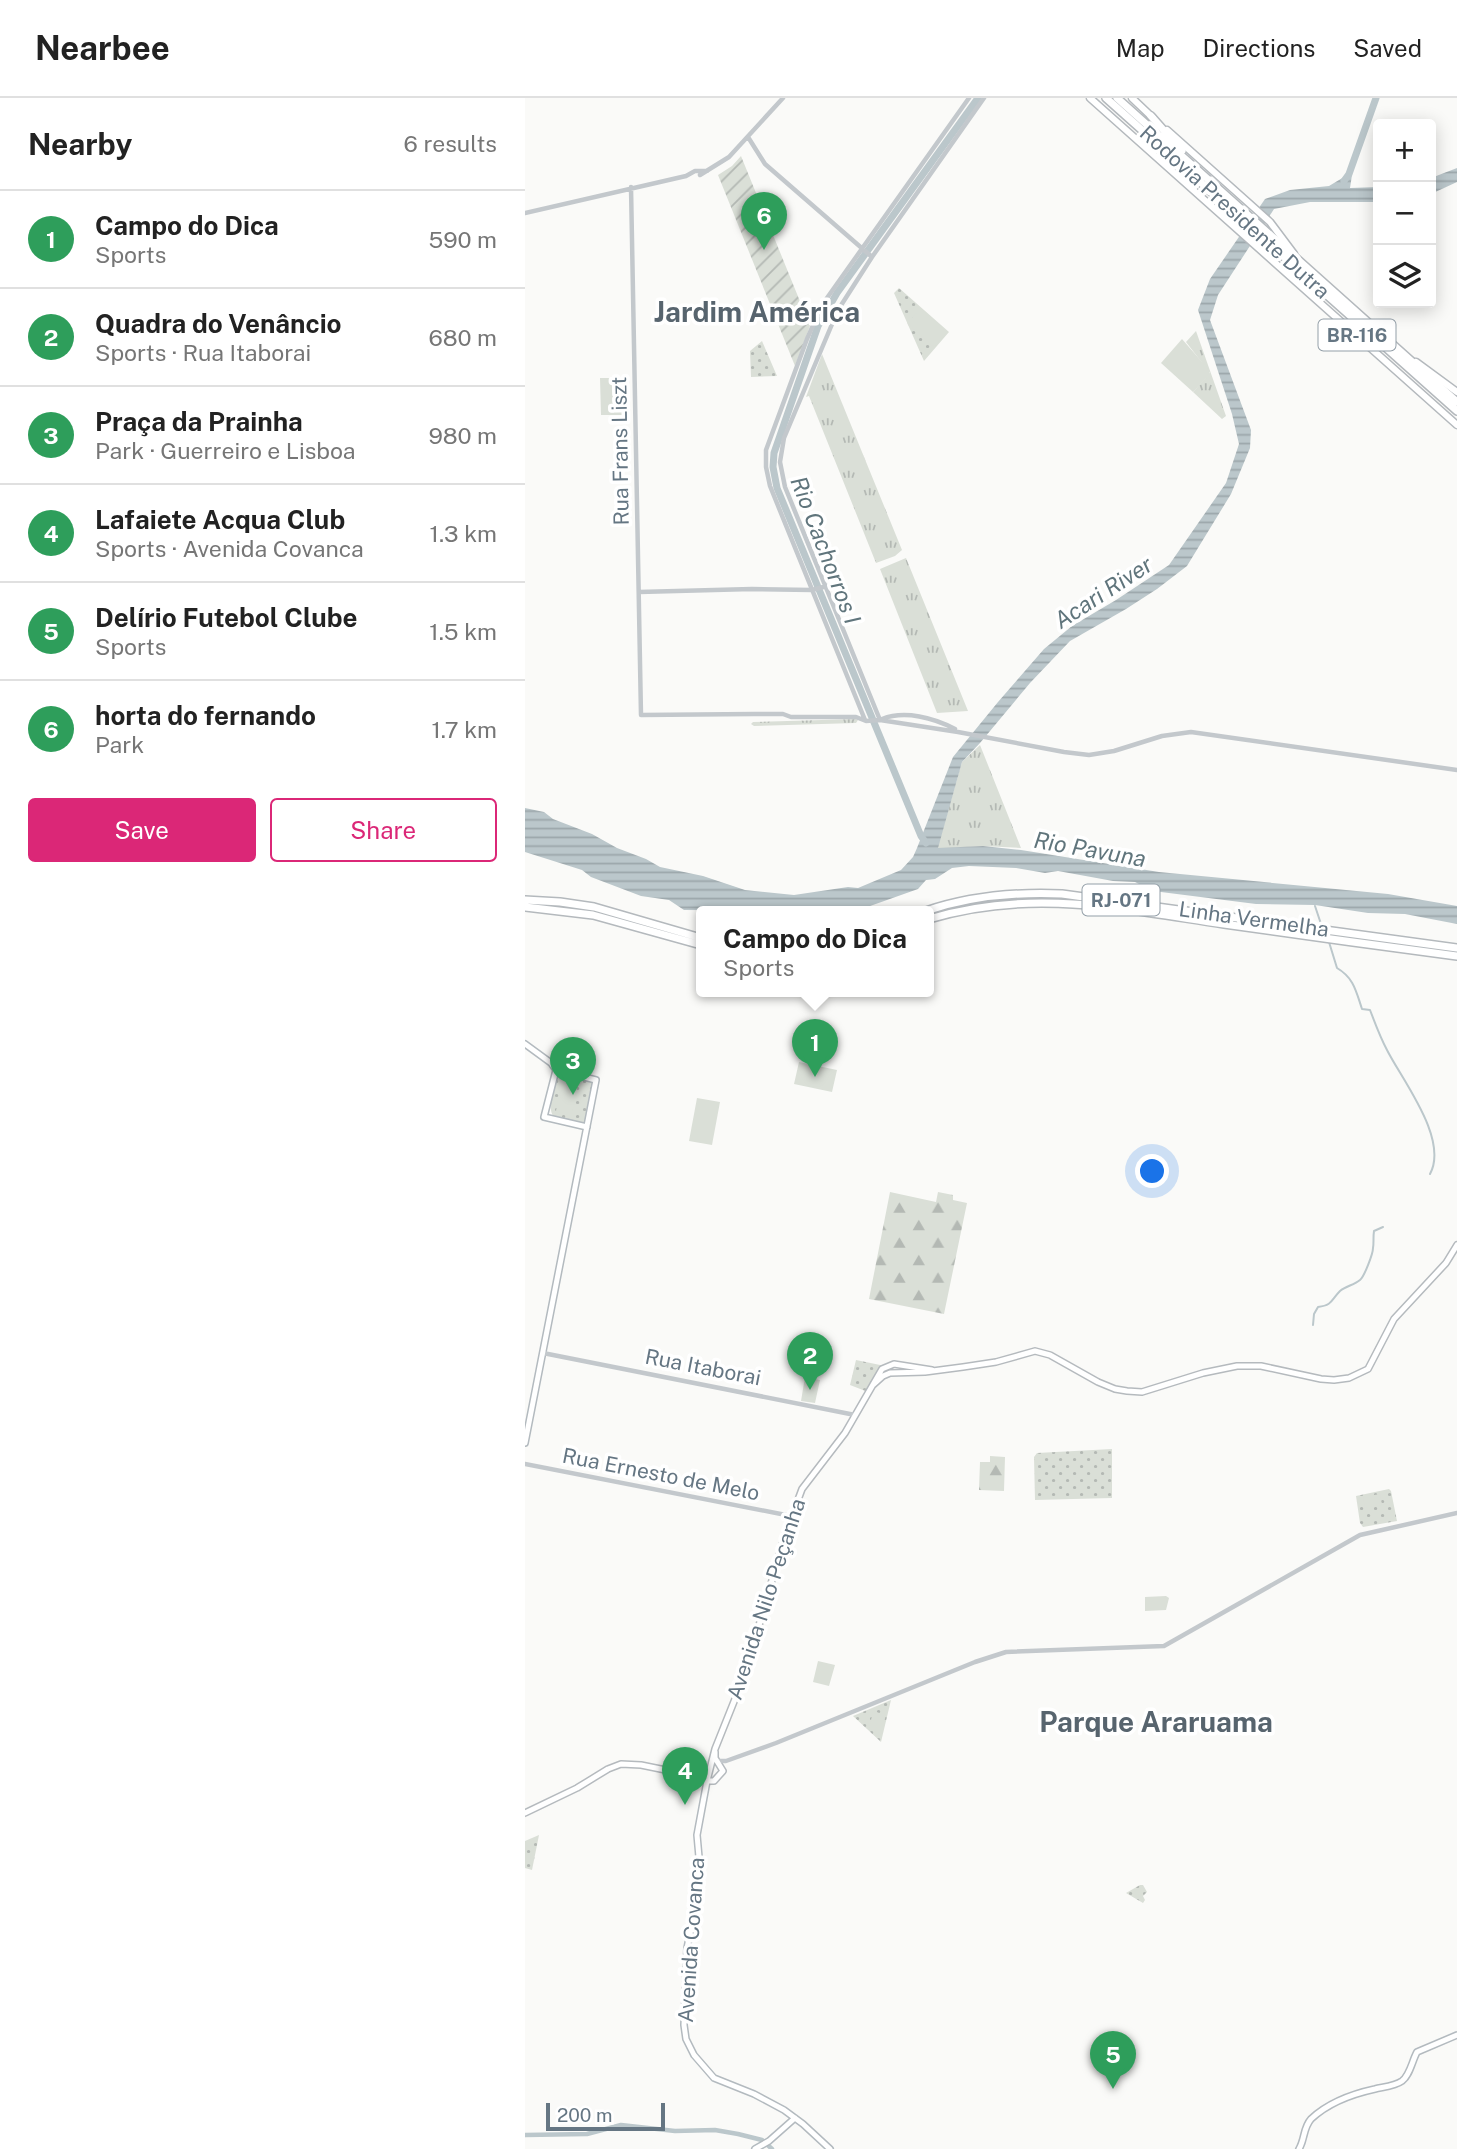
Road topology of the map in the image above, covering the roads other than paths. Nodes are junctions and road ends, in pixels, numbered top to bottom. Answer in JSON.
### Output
{"nodes":[{"id":1,"x":783,"y":98,"type":"edge"},
{"id":2,"x":969,"y":98,"type":"edge"},
{"id":3,"x":984,"y":98,"type":"edge"},
{"id":4,"x":1090,"y":98,"type":"edge"},
{"id":5,"x":1106,"y":98,"type":"edge"},
{"id":6,"x":1117,"y":98,"type":"edge"},
{"id":7,"x":1132,"y":98,"type":"edge"},
{"id":8,"x":1151,"y":116,"type":"junction"},
{"id":9,"x":748,"y":137,"type":"junction"},
{"id":10,"x":1209,"y":180,"type":"junction"},
{"id":11,"x":631,"y":187,"type":"junction"},
{"id":12,"x":525,"y":213,"type":"edge"},
{"id":13,"x":1245,"y":217,"type":"junction"},
{"id":14,"x":1264,"y":235,"type":"junction"},
{"id":15,"x":863,"y":250,"type":"junction"},
{"id":16,"x":870,"y":256,"type":"junction"},
{"id":17,"x":1302,"y":264,"type":"junction"},
{"id":18,"x":1398,"y":350,"type":"junction"},
{"id":19,"x":1457,"y":392,"type":"edge"},
{"id":20,"x":785,"y":402,"type":"junction"},
{"id":21,"x":1457,"y":402,"type":"edge"},
{"id":22,"x":794,"y":406,"type":"junction"},
{"id":23,"x":1457,"y":411,"type":"edge"},
{"id":24,"x":1457,"y":425,"type":"edge"},
{"id":25,"x":825,"y":586,"type":"junction"},
{"id":26,"x":813,"y":589,"type":"junction"},
{"id":27,"x":639,"y":592,"type":"junction"},
{"id":28,"x":878,"y":720,"type":"junction"},
{"id":29,"x":868,"y":721,"type":"junction"},
{"id":30,"x":958,"y":732,"type":"junction"},
{"id":31,"x":1457,"y":770,"type":"edge"},
{"id":32,"x":525,"y":900,"type":"edge"},
{"id":33,"x":525,"y":907,"type":"edge"},
{"id":34,"x":934,"y":909,"type":"edge"},
{"id":35,"x":934,"y":917,"type":"edge"},
{"id":36,"x":696,"y":937,"type":"edge"},
{"id":37,"x":696,"y":944,"type":"edge"},
{"id":38,"x":1457,"y":948,"type":"edge"},
{"id":39,"x":1457,"y":956,"type":"edge"},
{"id":40,"x":525,"y":1044,"type":"edge"},
{"id":41,"x":556,"y":1070,"type":"junction"},
{"id":42,"x":587,"y":1127,"type":"junction"},
{"id":43,"x":1457,"y":1245,"type":"edge"},
{"id":44,"x":543,"y":1353,"type":"junction"},
{"id":45,"x":856,"y":1415,"type":"junction"},
{"id":46,"x":525,"y":1443,"type":"edge"},
{"id":47,"x":525,"y":1464,"type":"edge"},
{"id":48,"x":1457,"y":1513,"type":"edge"},
{"id":49,"x":791,"y":1516,"type":"junction"},
{"id":50,"x":726,"y":1761,"type":"junction"},
{"id":51,"x":712,"y":1764,"type":"junction"},
{"id":52,"x":723,"y":1771,"type":"junction"},
{"id":53,"x":690,"y":1775,"type":"junction"},
{"id":54,"x":707,"y":1781,"type":"junction"},
{"id":55,"x":525,"y":1812,"type":"edge"},
{"id":56,"x":1457,"y":2035,"type":"edge"},
{"id":57,"x":790,"y":2118,"type":"junction"},
{"id":58,"x":755,"y":2149,"type":"edge"},
{"id":59,"x":830,"y":2149,"type":"edge"},
{"id":60,"x":1300,"y":2149,"type":"edge"}],
"edges":[{"from":1,"to":9,"type":"street"},
{"from":2,"to":15,"type":"street"},
{"from":3,"to":16,"type":"street"},
{"from":4,"to":24,"type":"highway","number":"BR-116"},
{"from":5,"to":13,"type":"highway","name":"Rodovia Presidente Dutra","number":"BR-116"},
{"from":6,"to":10,"type":"highway","name":"Rodovia Presidente Dutra","number":"BR-116"},
{"from":7,"to":8,"type":"highway","number":"BR-116"},
{"from":8,"to":10,"type":"highway"},
{"from":8,"to":17,"type":"highway","number":"BR-116"},
{"from":9,"to":11,"type":"street"},
{"from":9,"to":15,"type":"street"},
{"from":10,"to":13,"type":"highway","name":"Rodovia Presidente Dutra","number":"BR-116"},
{"from":11,"to":12,"type":"street"},
{"from":11,"to":27,"type":"street","name":"Rua Frans Liszt"},
{"from":13,"to":14,"type":"highway","name":"Rodovia Presidente Dutra","number":"BR-116"},
{"from":14,"to":17,"type":"highway","name":"Rodovia Presidente Dutra","number":"BR-116"},
{"from":14,"to":23,"type":"highway","name":"Rodovia Presidente Dutra","number":"BR-116"},
{"from":15,"to":16,"type":"street"},
{"from":15,"to":20,"type":"street"},
{"from":16,"to":22,"type":"street"},
{"from":17,"to":18,"type":"highway","name":"Rodovia Presidente Dutra","number":"BR-116"},
{"from":18,"to":19,"type":"highway","number":"BR-116"},
{"from":18,"to":21,"type":"highway","name":"Rodovia Presidente Dutra","number":"BR-116"},
{"from":20,"to":22,"type":"street"},
{"from":20,"to":26,"type":"street"},
{"from":22,"to":25,"type":"street"},
{"from":25,"to":26,"type":"street"},
{"from":25,"to":28,"type":"street"},
{"from":26,"to":27,"type":"street"},
{"from":26,"to":29,"type":"street"},
{"from":27,"to":29,"type":"street","name":"Rua Frans Liszt"},
{"from":28,"to":29,"type":"street"},
{"from":28,"to":30,"type":"street"},
{"from":28,"to":30,"type":"street"},
{"from":30,"to":31,"type":"street"},
{"from":32,"to":36,"type":"highway"},
{"from":33,"to":37,"type":"highway"},
{"from":34,"to":38,"type":"highway","name":"Linha Vermelha","number":"RJ-071"},
{"from":35,"to":39,"type":"highway","name":"Linha Vermelha","number":"RJ-071"},
{"from":40,"to":41,"type":"main road"},
{"from":41,"to":42,"type":"main road"},
{"from":41,"to":42,"type":"main road"},
{"from":42,"to":44,"type":"main road"},
{"from":43,"to":45,"type":"main road","name":"Avenida Nilo Peçanha"},
{"from":44,"to":45,"type":"street","name":"Rua Itaborai"},
{"from":44,"to":46,"type":"main road"},
{"from":45,"to":49,"type":"main road","name":"Avenida Nilo Peçanha"},
{"from":47,"to":49,"type":"street","name":"Rua Ernesto de Melo"},
{"from":48,"to":50,"type":"street"},
{"from":49,"to":51,"type":"main road","name":"Avenida Nilo Peçanha"},
{"from":50,"to":51,"type":"street"},
{"from":50,"to":52,"type":"street"},
{"from":51,"to":52,"type":"main road"},
{"from":51,"to":53,"type":"main road"},
{"from":51,"to":54,"type":"main road","name":"Avenida Nilo Peçanha"},
{"from":52,"to":54,"type":"main road"},
{"from":53,"to":54,"type":"main road"},
{"from":53,"to":55,"type":"main road"},
{"from":54,"to":57,"type":"main road","name":"Avenida Covanca"},
{"from":56,"to":60,"type":"main road"},
{"from":57,"to":58,"type":"main road"},
{"from":57,"to":59,"type":"main road","name":"Avenida Covanca"}]}
